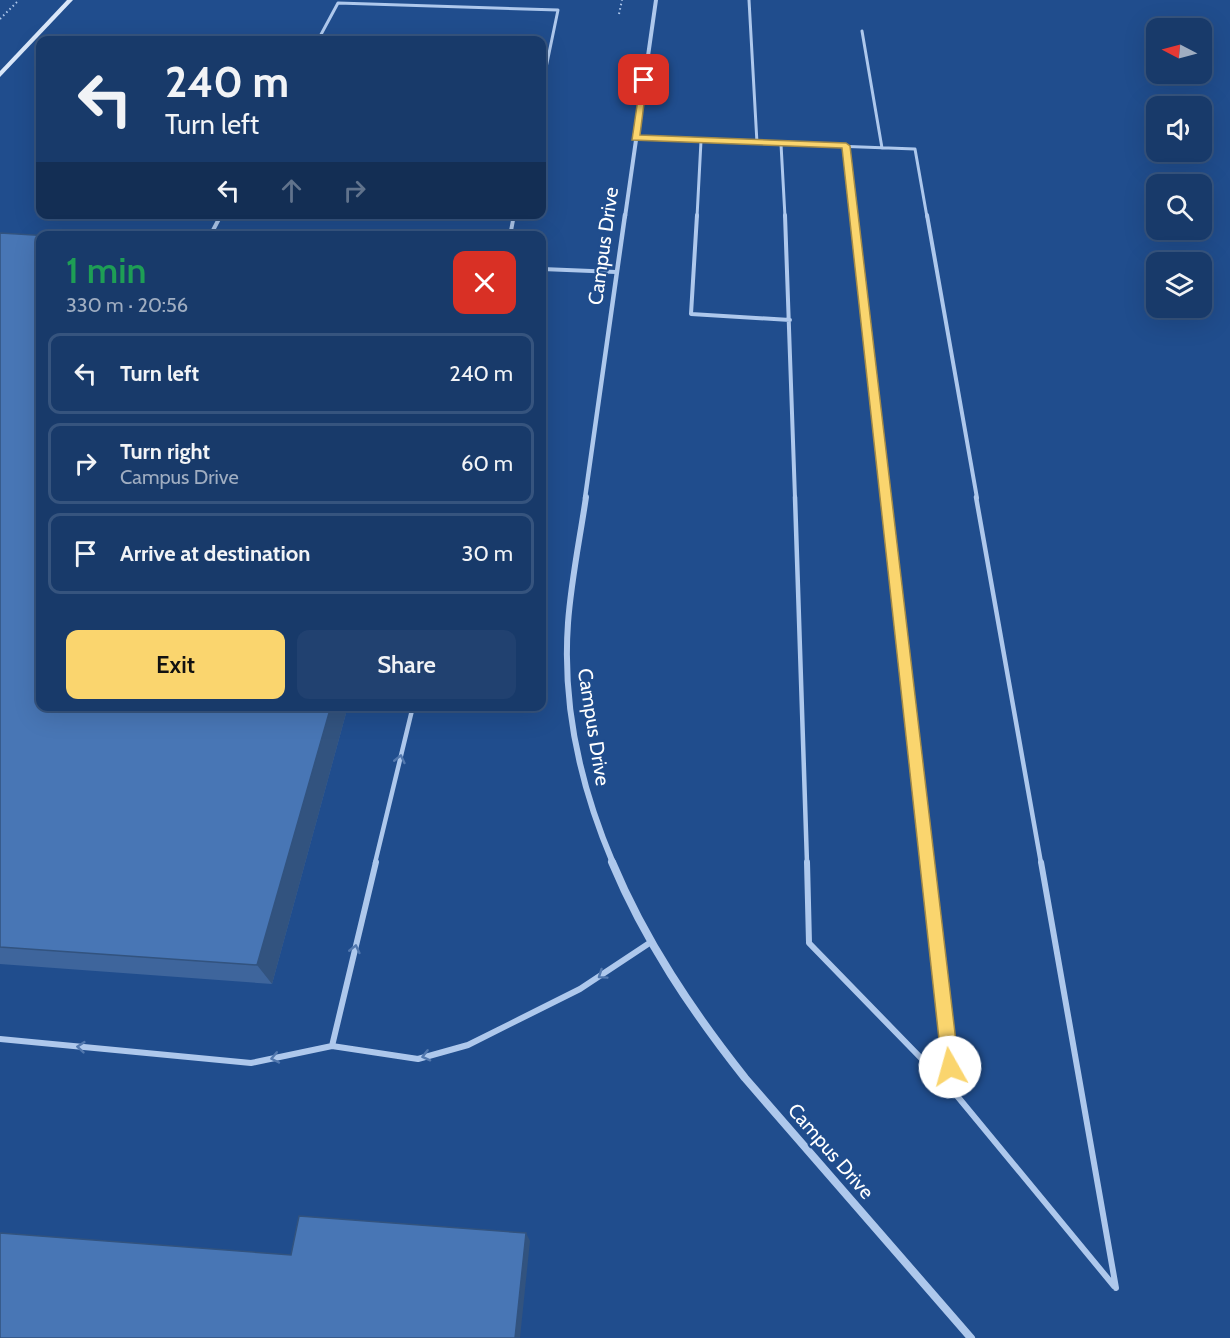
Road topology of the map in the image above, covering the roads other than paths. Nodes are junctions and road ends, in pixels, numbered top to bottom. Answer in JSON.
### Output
{"nodes":[{"id":1,"x":70,"y":0,"type":"edge"},
{"id":2,"x":656,"y":0,"type":"edge"},
{"id":3,"x":749,"y":0,"type":"edge"},
{"id":4,"x":862,"y":31,"type":"dead end"},
{"id":5,"x":36,"y":36,"type":"edge"},
{"id":6,"x":36,"y":36,"type":"edge"},
{"id":7,"x":320,"y":36,"type":"edge"},
{"id":8,"x":546,"y":68,"type":"edge"},
{"id":9,"x":0,"y":75,"type":"edge"},
{"id":10,"x":635,"y":138,"type":"junction"},
{"id":11,"x":701,"y":141,"type":"junction"},
{"id":12,"x":757,"y":143,"type":"junction"},
{"id":13,"x":781,"y":144,"type":"junction"},
{"id":14,"x":846,"y":146,"type":"junction"},
{"id":15,"x":882,"y":148,"type":"junction"},
{"id":16,"x":546,"y":268,"type":"edge"},
{"id":17,"x":616,"y":272,"type":"junction"},
{"id":18,"x":790,"y":320,"type":"junction"},
{"id":19,"x":412,"y":711,"type":"edge"},
{"id":20,"x":651,"y":942,"type":"junction"},
{"id":21,"x":0,"y":1039,"type":"edge"},
{"id":22,"x":332,"y":1046,"type":"junction"},
{"id":23,"x":953,"y":1091,"type":"junction"},
{"id":24,"x":970,"y":1338,"type":"edge"}],
"edges":[{"from":1,"to":6,"type":"street"},
{"from":2,"to":10,"type":"street","name":"Campus Drive"},
{"from":3,"to":12,"type":"lane"},
{"from":4,"to":15,"type":"lane"},
{"from":5,"to":9,"type":"street"},
{"from":7,"to":8,"type":"lane"},
{"from":10,"to":11,"type":"lane"},
{"from":10,"to":17,"type":"street","name":"Campus Drive"},
{"from":11,"to":12,"type":"lane"},
{"from":11,"to":18,"type":"lane"},
{"from":12,"to":13,"type":"lane"},
{"from":13,"to":14,"type":"lane"},
{"from":13,"to":18,"type":"lane"},
{"from":14,"to":15,"type":"lane"},
{"from":14,"to":23,"type":"lane"},
{"from":15,"to":23,"type":"lane"},
{"from":16,"to":17,"type":"lane"},
{"from":17,"to":20,"type":"street","name":"Campus Drive"},
{"from":18,"to":23,"type":"lane"},
{"from":22,"to":19,"type":"lane","one_way":true},
{"from":20,"to":22,"type":"lane","one_way":true},
{"from":20,"to":24,"type":"street","name":"Campus Drive"},
{"from":22,"to":21,"type":"lane","one_way":true}]}
